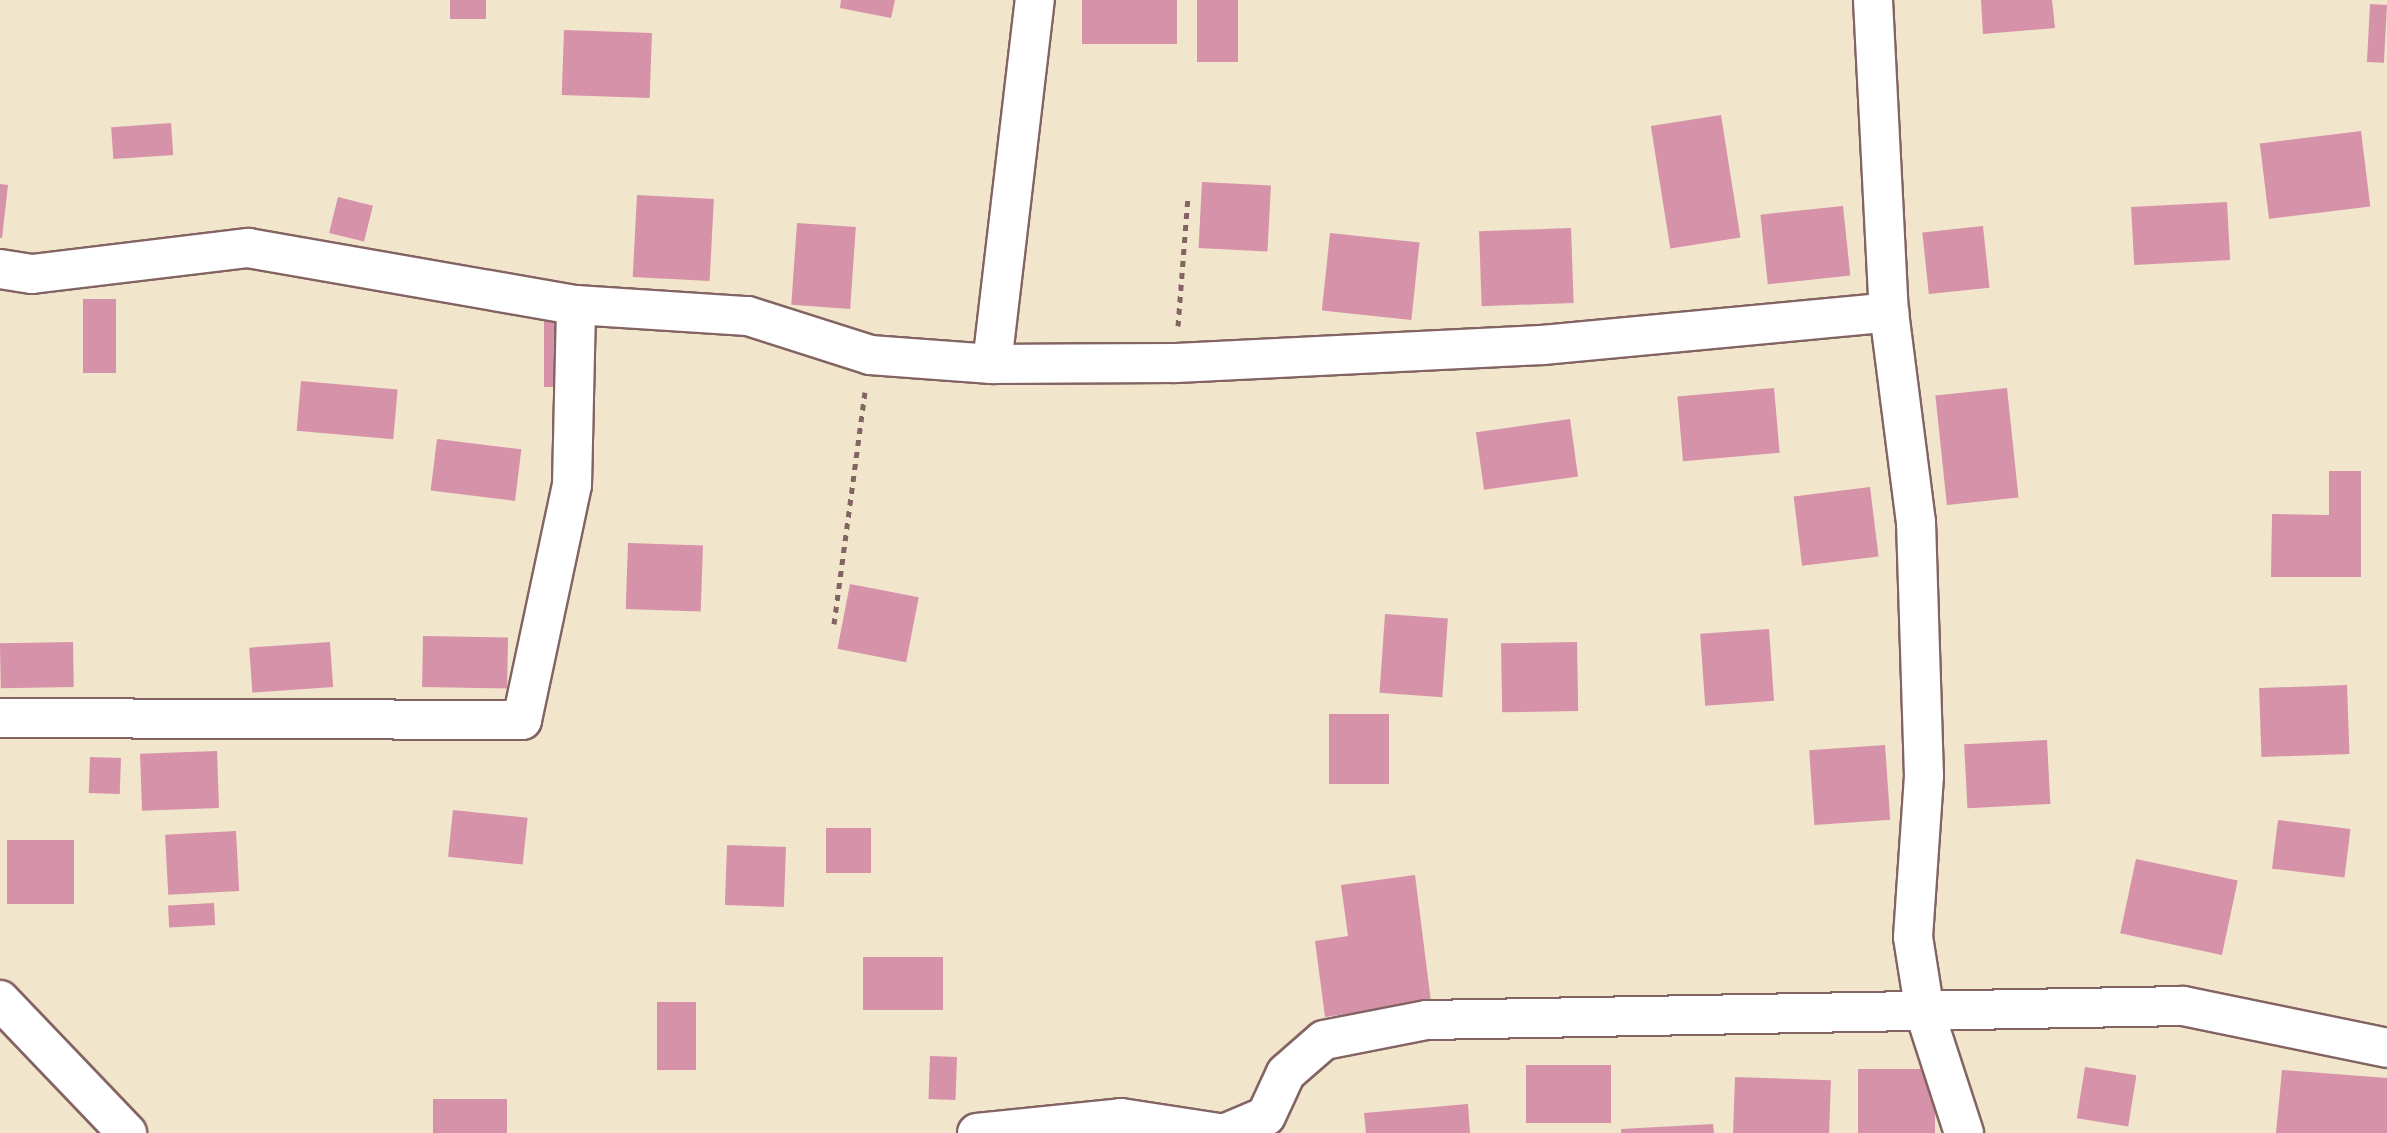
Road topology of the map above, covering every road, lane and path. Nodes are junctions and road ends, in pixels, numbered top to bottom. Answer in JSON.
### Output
{"nodes":[{"id":1,"x":1035,"y":0,"type":"edge"},
{"id":2,"x":1873,"y":0,"type":"edge"},
{"id":3,"x":1188,"y":197,"type":"dead end"},
{"id":4,"x":0,"y":269,"type":"edge"},
{"id":5,"x":576,"y":305,"type":"junction"},
{"id":6,"x":1889,"y":312,"type":"junction"},
{"id":7,"x":870,"y":355,"type":"junction"},
{"id":8,"x":1175,"y":363,"type":"junction"},
{"id":9,"x":992,"y":364,"type":"junction"},
{"id":10,"x":834,"y":624,"type":"dead end"},
{"id":11,"x":0,"y":718,"type":"edge"},
{"id":12,"x":0,"y":1000,"type":"edge"},
{"id":13,"x":1925,"y":1013,"type":"junction"},
{"id":14,"x":2387,"y":1048,"type":"edge"},
{"id":15,"x":996,"y":1132,"type":"edge"},
{"id":16,"x":127,"y":1133,"type":"edge"},
{"id":17,"x":977,"y":1133,"type":"edge"},
{"id":18,"x":1219,"y":1133,"type":"edge"},
{"id":19,"x":1226,"y":1133,"type":"edge"},
{"id":20,"x":1964,"y":1133,"type":"edge"}],
"edges":[{"from":1,"to":9,"type":"street"},
{"from":2,"to":6,"type":"street"},
{"from":3,"to":8,"type":"path"},
{"from":4,"to":5,"type":"street"},
{"from":5,"to":7,"type":"street"},
{"from":5,"to":11,"type":"street"},
{"from":6,"to":8,"type":"street"},
{"from":6,"to":13,"type":"street"},
{"from":7,"to":9,"type":"street"},
{"from":7,"to":10,"type":"path"},
{"from":8,"to":9,"type":"street"},
{"from":12,"to":16,"type":"street"},
{"from":13,"to":14,"type":"street"},
{"from":13,"to":19,"type":"street"},
{"from":13,"to":20,"type":"street"},
{"from":15,"to":17,"type":"street"},
{"from":15,"to":18,"type":"street"}]}
